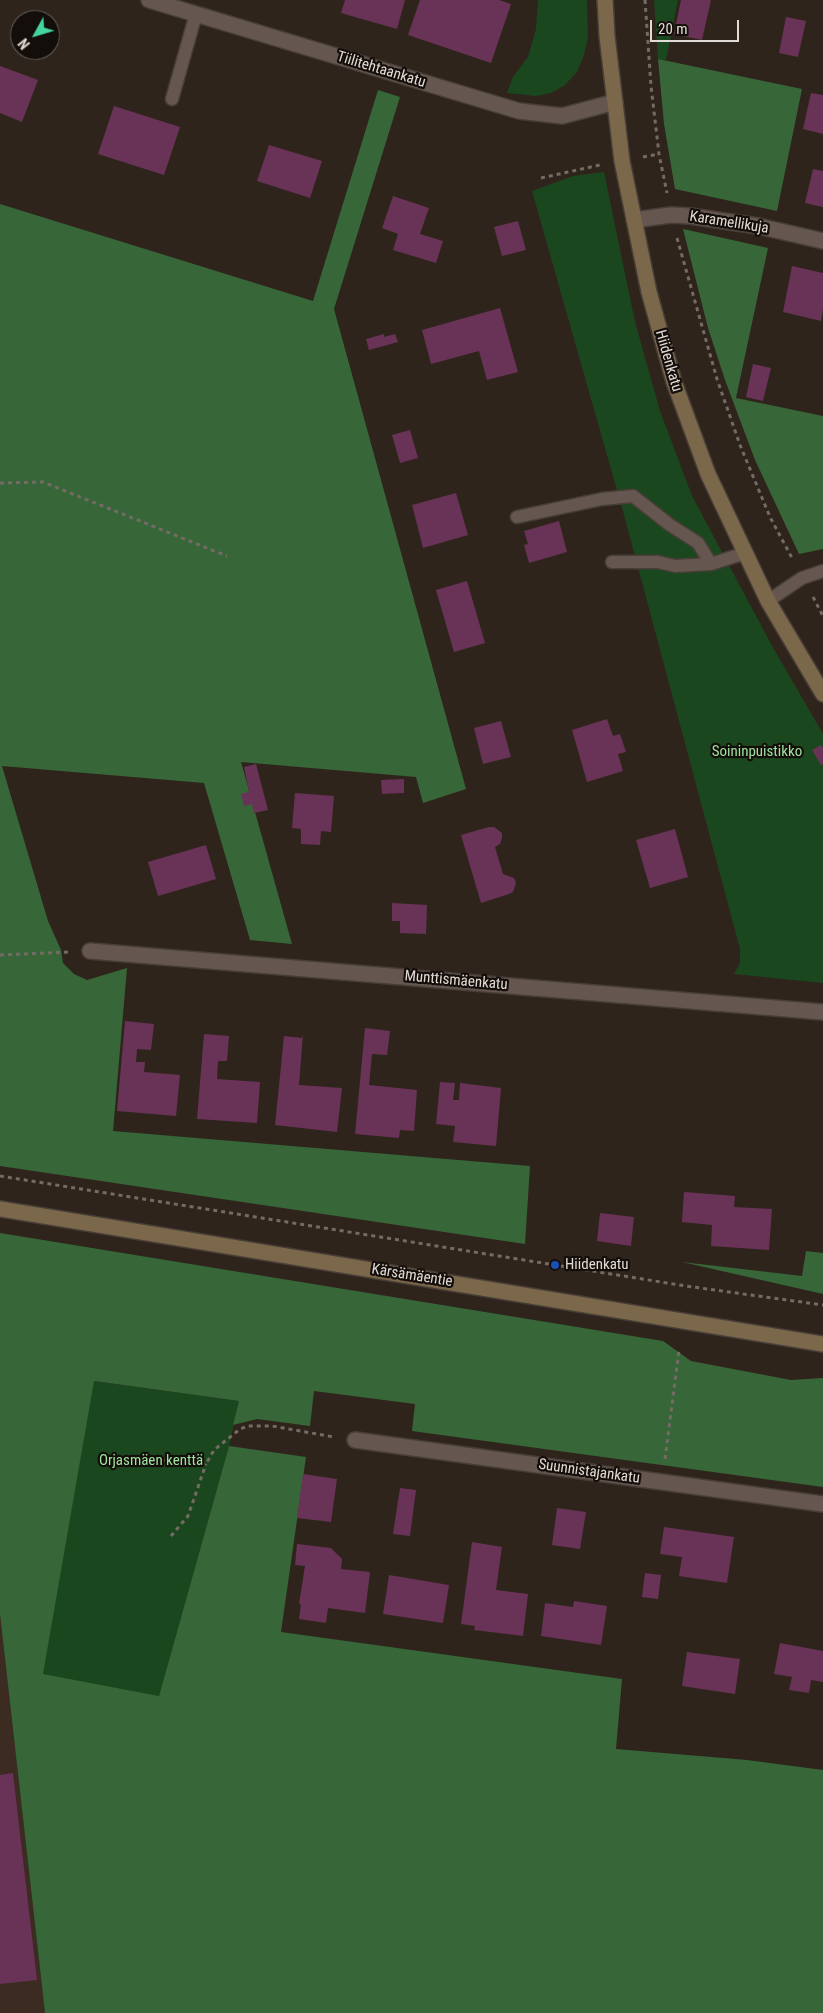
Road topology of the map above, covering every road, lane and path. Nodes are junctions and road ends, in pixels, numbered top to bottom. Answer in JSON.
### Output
{"nodes":[{"id":1,"x":149,"y":0,"type":"edge"},
{"id":2,"x":605,"y":0,"type":"edge"},
{"id":3,"x":645,"y":0,"type":"edge"},
{"id":4,"x":196,"y":14,"type":"junction"},
{"id":5,"x":172,"y":99,"type":"dead end"},
{"id":6,"x":615,"y":102,"type":"junction"},
{"id":7,"x":671,"y":215,"type":"junction"},
{"id":8,"x":634,"y":220,"type":"junction"},
{"id":9,"x":823,"y":241,"type":"edge"},
{"id":10,"x":0,"y":483,"type":"edge"},
{"id":11,"x":517,"y":517,"type":"dead end"},
{"id":12,"x":746,"y":553,"type":"junction"},
{"id":13,"x":227,"y":556,"type":"dead end"},
{"id":14,"x":612,"y":562,"type":"dead end"},
{"id":15,"x":711,"y":564,"type":"junction"},
{"id":16,"x":823,"y":571,"type":"edge"},
{"id":17,"x":802,"y":578,"type":"junction"},
{"id":18,"x":768,"y":601,"type":"junction"},
{"id":19,"x":823,"y":616,"type":"edge"},
{"id":20,"x":823,"y":694,"type":"edge"},
{"id":21,"x":90,"y":951,"type":"joint"},
{"id":22,"x":0,"y":955,"type":"edge"},
{"id":23,"x":823,"y":1012,"type":"edge"},
{"id":24,"x":0,"y":1176,"type":"edge"},
{"id":25,"x":0,"y":1209,"type":"edge"},
{"id":26,"x":823,"y":1305,"type":"edge"},
{"id":27,"x":823,"y":1344,"type":"edge"},
{"id":28,"x":679,"y":1350,"type":"dead end"},
{"id":29,"x":355,"y":1440,"type":"joint"},
{"id":30,"x":161,"y":1460,"type":"dead end"},
{"id":31,"x":206,"y":1464,"type":"junction"},
{"id":32,"x":662,"y":1482,"type":"junction"},
{"id":33,"x":823,"y":1504,"type":"edge"},
{"id":34,"x":171,"y":1536,"type":"dead end"}],
"edges":[{"from":1,"to":4,"type":"street","name":"Tiilitehtaankatu"},
{"from":2,"to":6,"type":"street","name":"Hiidenkatu"},
{"from":3,"to":7,"type":"path"},
{"from":4,"to":5,"type":"lane"},
{"from":4,"to":6,"type":"street","name":"Tiilitehtaankatu"},
{"from":6,"to":8,"type":"street","name":"Hiidenkatu"},
{"from":7,"to":8,"type":"street","name":"Karamellikuja"},
{"from":7,"to":9,"type":"street","name":"Karamellikuja"},
{"from":7,"to":17,"type":"path"},
{"from":8,"to":12,"type":"street","name":"Hiidenkatu"},
{"from":10,"to":13,"type":"path"},
{"from":11,"to":15,"type":"lane"},
{"from":12,"to":15,"type":"lane"},
{"from":12,"to":18,"type":"street","name":"Hiidenkatu"},
{"from":14,"to":15,"type":"lane"},
{"from":16,"to":17,"type":"lane"},
{"from":17,"to":18,"type":"lane"},
{"from":17,"to":19,"type":"path"},
{"from":18,"to":20,"type":"street","name":"Hiidenkatu"},
{"from":21,"to":22,"type":"path"},
{"from":21,"to":23,"type":"street","name":"Munttismäenkatu"},
{"from":24,"to":26,"type":"path"},
{"from":25,"to":27,"type":"street","name":"Kärsämäentie"},
{"from":28,"to":32,"type":"path"},
{"from":29,"to":31,"type":"path"},
{"from":29,"to":32,"type":"street","name":"Suunnistajankatu"},
{"from":30,"to":31,"type":"path"},
{"from":31,"to":34,"type":"path"},
{"from":32,"to":33,"type":"street","name":"Suunnistajankatu"}]}
